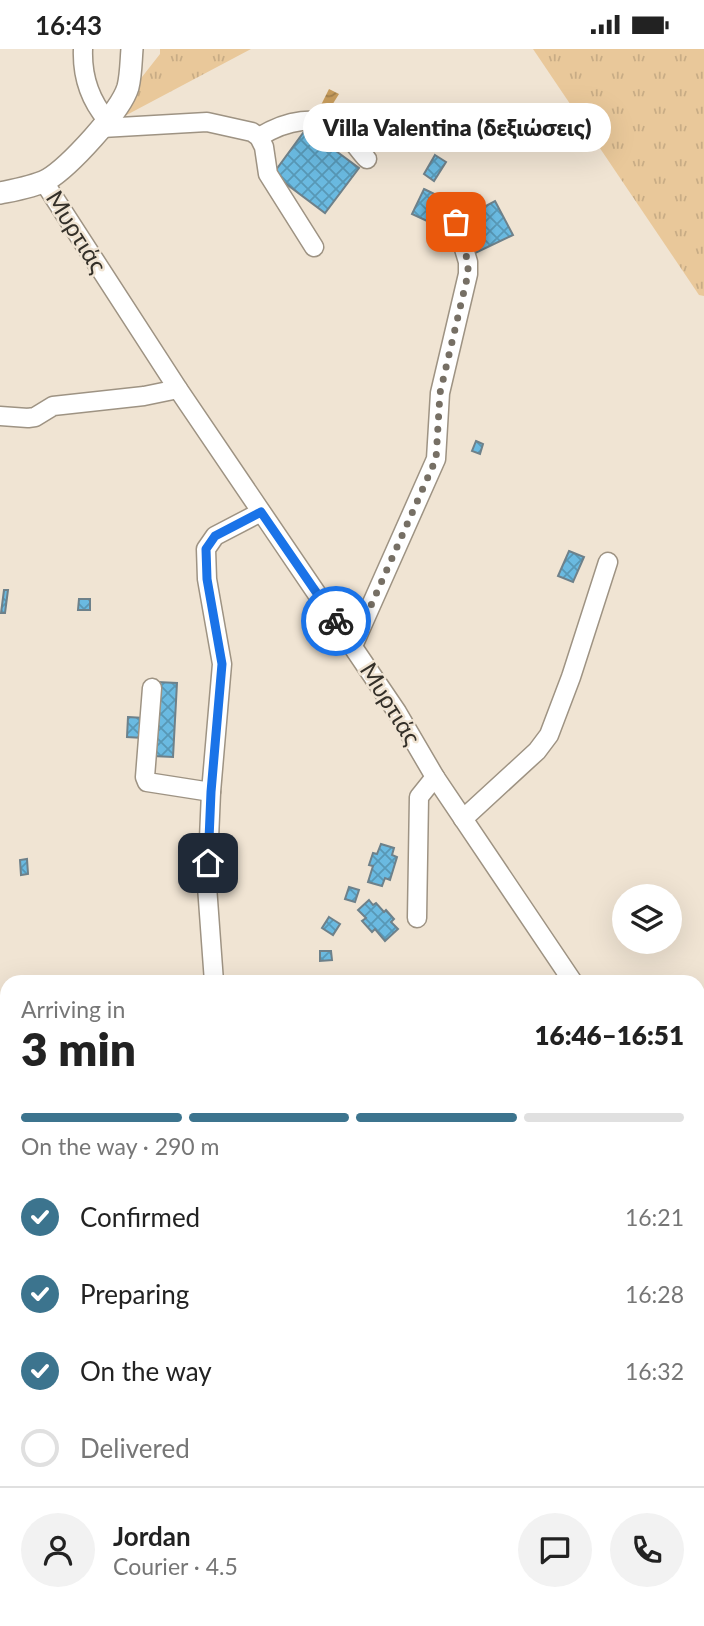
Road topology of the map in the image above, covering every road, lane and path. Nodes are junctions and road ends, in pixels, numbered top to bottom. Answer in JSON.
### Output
{"nodes":[{"id":1,"x":83,"y":49,"type":"edge"},
{"id":2,"x":132,"y":49,"type":"edge"},
{"id":3,"x":105,"y":124,"type":"junction"},
{"id":4,"x":259,"y":137,"type":"junction"},
{"id":5,"x":367,"y":159,"type":"dead end"},
{"id":6,"x":44,"y":181,"type":"junction"},
{"id":7,"x":0,"y":193,"type":"edge"},
{"id":8,"x":456,"y":222,"type":"dead end"},
{"id":9,"x":314,"y":247,"type":"dead end"},
{"id":10,"x":177,"y":389,"type":"junction"},
{"id":11,"x":0,"y":416,"type":"edge"},
{"id":12,"x":261,"y":512,"type":"junction"},
{"id":13,"x":608,"y":562,"type":"dead end"},
{"id":14,"x":353,"y":646,"type":"junction"},
{"id":15,"x":152,"y":688,"type":"dead end"},
{"id":16,"x":435,"y":777,"type":"junction"},
{"id":17,"x":211,"y":792,"type":"junction"},
{"id":18,"x":463,"y":819,"type":"junction"},
{"id":19,"x":417,"y":918,"type":"dead end"},
{"id":20,"x":213,"y":975,"type":"edge"},
{"id":21,"x":568,"y":975,"type":"edge"}],
"edges":[{"from":1,"to":3,"type":"street"},
{"from":2,"to":3,"type":"main road"},
{"from":3,"to":4,"type":"street"},
{"from":3,"to":6,"type":"main road"},
{"from":4,"to":5,"type":"street"},
{"from":4,"to":9,"type":"street"},
{"from":6,"to":7,"type":"main road"},
{"from":6,"to":10,"type":"street","name":"Μυρτιάς"},
{"from":8,"to":14,"type":"street"},
{"from":10,"to":11,"type":"street"},
{"from":10,"to":12,"type":"street","name":"Μυρτιάς"},
{"from":12,"to":14,"type":"street","name":"Μυρτιάς"},
{"from":12,"to":17,"type":"street"},
{"from":13,"to":18,"type":"street"},
{"from":14,"to":16,"type":"street","name":"Μυρτιάς"},
{"from":15,"to":17,"type":"street"},
{"from":16,"to":18,"type":"street","name":"Μυρτιάς"},
{"from":16,"to":19,"type":"street"},
{"from":17,"to":20,"type":"street"},
{"from":18,"to":21,"type":"street","name":"Μυρτιάς"}]}
